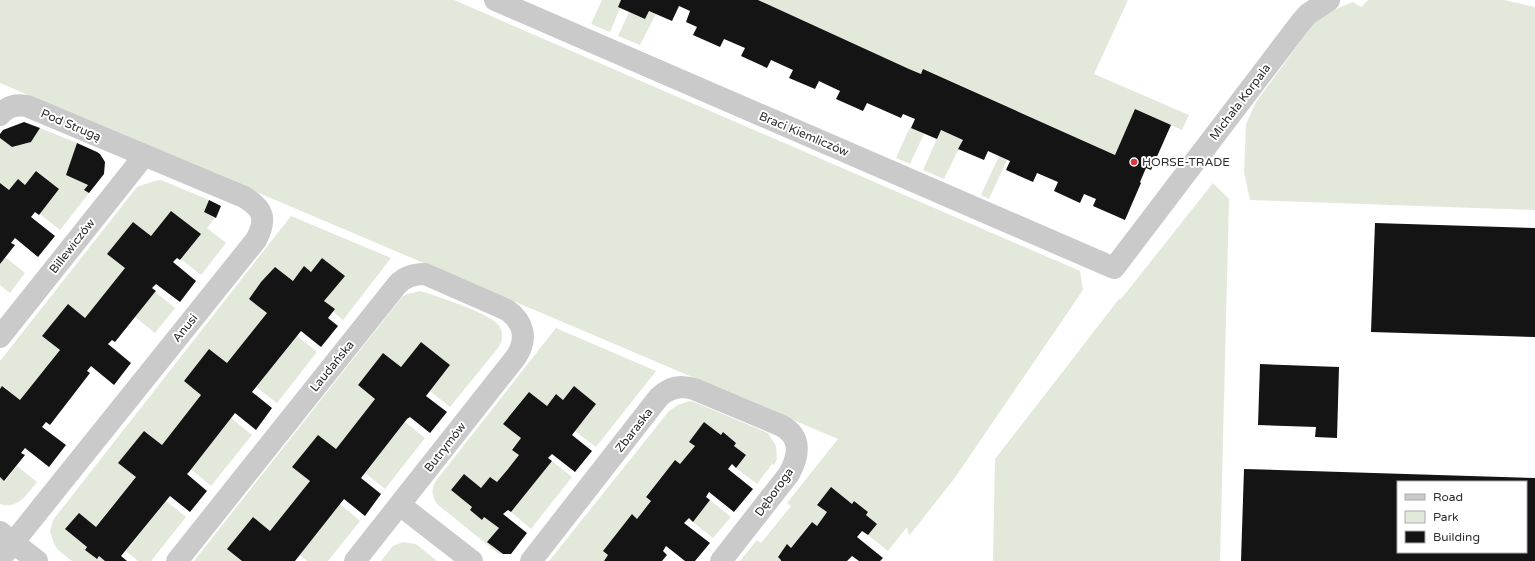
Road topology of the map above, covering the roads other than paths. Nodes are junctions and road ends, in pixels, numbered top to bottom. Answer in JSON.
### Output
{"nodes":[{"id":1,"x":495,"y":0,"type":"edge"},
{"id":2,"x":1329,"y":0,"type":"edge"},
{"id":3,"x":0,"y":115,"type":"edge"},
{"id":4,"x":144,"y":156,"type":"junction"},
{"id":5,"x":1114,"y":268,"type":"joint"},
{"id":6,"x":522,"y":328,"type":"joint"},
{"id":7,"x":0,"y":337,"type":"edge"},
{"id":8,"x":774,"y":422,"type":"joint"},
{"id":9,"x":400,"y":505,"type":"junction"},
{"id":10,"x":7,"y":537,"type":"edge"},
{"id":11,"x":0,"y":559,"type":"edge"},
{"id":12,"x":37,"y":561,"type":"edge"},
{"id":13,"x":177,"y":561,"type":"edge"},
{"id":14,"x":355,"y":561,"type":"edge"},
{"id":15,"x":472,"y":561,"type":"edge"},
{"id":16,"x":531,"y":561,"type":"edge"},
{"id":17,"x":721,"y":561,"type":"edge"}],
"edges":[{"from":1,"to":5,"type":"street","name":"Braci Kiemliczów"},
{"from":2,"to":5,"type":"street","name":"Michała Korpala"},
{"from":3,"to":4,"type":"street","name":"Pod Strugą"},
{"from":4,"to":7,"type":"street","name":"Billewiczów"},
{"from":4,"to":10,"type":"street","name":"Anusi"},
{"from":6,"to":9,"type":"street","name":"Butrymów"},
{"from":6,"to":13,"type":"street","name":"Laudańska"},
{"from":8,"to":16,"type":"street","name":"Zbaraska"},
{"from":8,"to":17,"type":"street","name":"Dęboroga"},
{"from":9,"to":14,"type":"street","name":"Butrymów"},
{"from":9,"to":15,"type":"street"},
{"from":10,"to":11,"type":"street","name":"Anusi"},
{"from":10,"to":12,"type":"street"}]}
